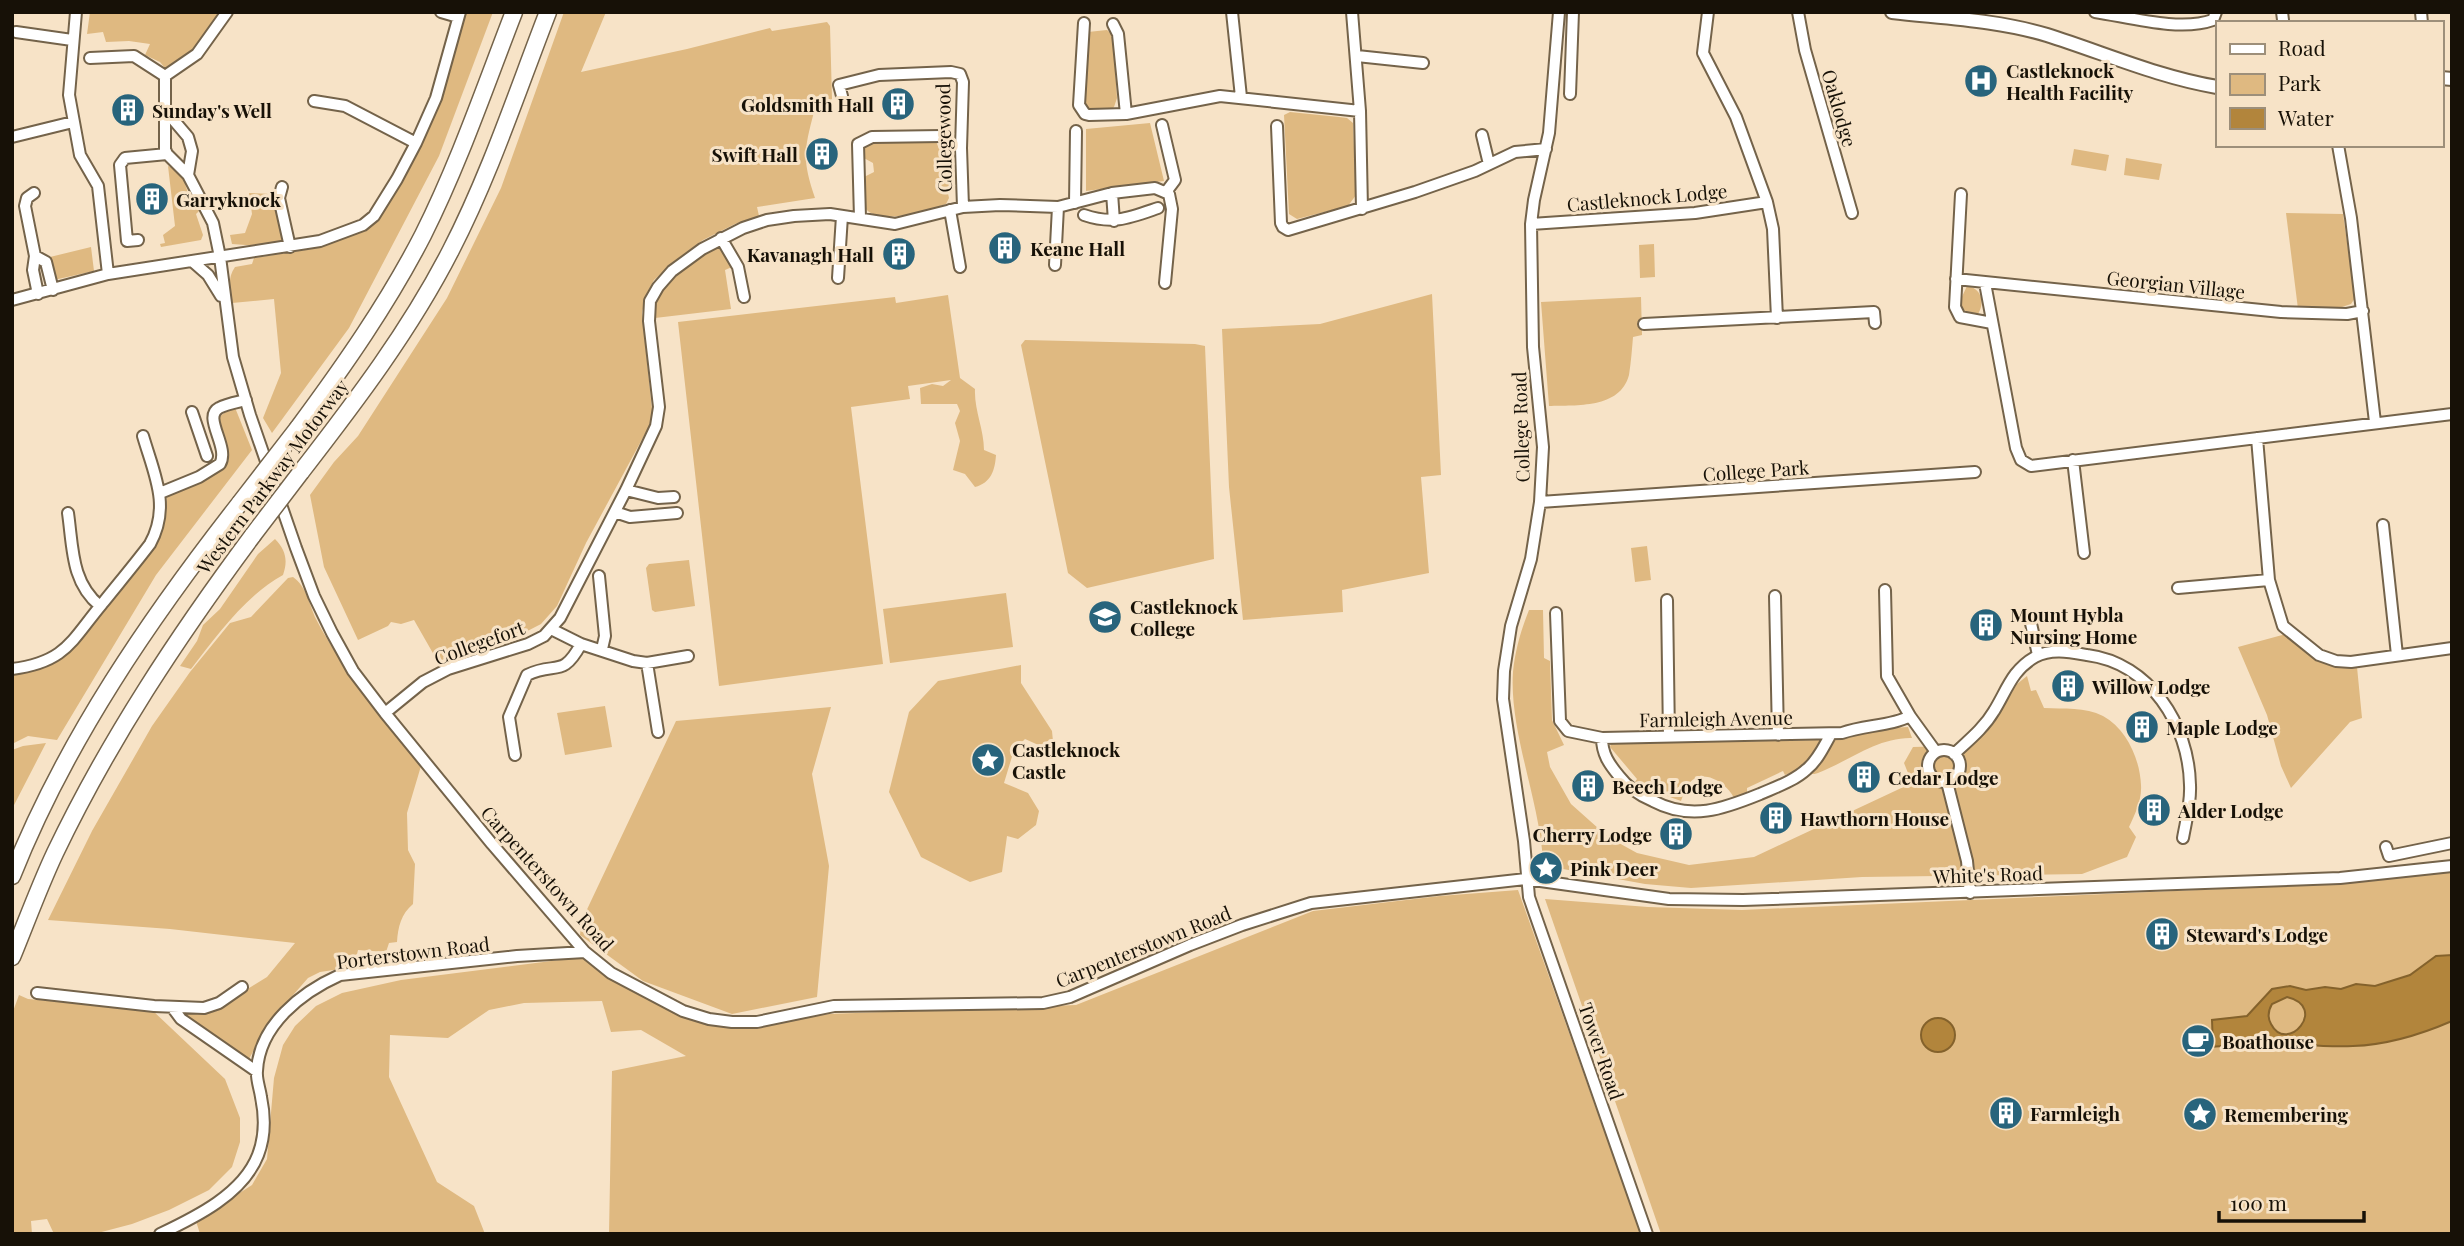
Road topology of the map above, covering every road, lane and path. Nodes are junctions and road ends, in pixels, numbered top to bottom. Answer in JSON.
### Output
{"nodes":[{"id":1,"x":76,"y":12,"type":"edge"},
{"id":2,"x":227,"y":12,"type":"edge"},
{"id":3,"x":440,"y":12,"type":"edge"},
{"id":4,"x":514,"y":12,"type":"edge"},
{"id":5,"x":548,"y":12,"type":"edge"},
{"id":6,"x":1232,"y":12,"type":"edge"},
{"id":7,"x":1352,"y":12,"type":"edge"},
{"id":8,"x":1559,"y":12,"type":"edge"},
{"id":9,"x":1573,"y":12,"type":"edge"},
{"id":10,"x":1708,"y":12,"type":"edge"},
{"id":11,"x":1798,"y":12,"type":"edge"},
{"id":12,"x":1892,"y":12,"type":"edge"},
{"id":13,"x":2095,"y":12,"type":"edge"},
{"id":14,"x":459,"y":15,"type":"edge"},
{"id":15,"x":2215,"y":16,"type":"edge"},
{"id":16,"x":1985,"y":17,"type":"edge"},
{"id":17,"x":1084,"y":23,"type":"dead end"},
{"id":18,"x":1113,"y":24,"type":"dead end"},
{"id":19,"x":1557,"y":31,"type":"junction"},
{"id":20,"x":1572,"y":31,"type":"junction"},
{"id":21,"x":16,"y":32,"type":"dead end"},
{"id":22,"x":72,"y":40,"type":"junction"},
{"id":23,"x":1357,"y":55,"type":"junction"},
{"id":24,"x":90,"y":58,"type":"dead end"},
{"id":25,"x":1423,"y":63,"type":"dead end"},
{"id":26,"x":165,"y":76,"type":"junction"},
{"id":27,"x":2216,"y":87,"type":"edge"},
{"id":28,"x":1570,"y":94,"type":"dead end"},
{"id":29,"x":842,"y":96,"type":"dead end"},
{"id":30,"x":1241,"y":97,"type":"junction"},
{"id":31,"x":314,"y":101,"type":"dead end"},
{"id":32,"x":1360,"y":111,"type":"junction"},
{"id":33,"x":1126,"y":114,"type":"junction"},
{"id":34,"x":164,"y":121,"type":"junction"},
{"id":35,"x":73,"y":122,"type":"junction"},
{"id":36,"x":1162,"y":125,"type":"dead end"},
{"id":37,"x":1277,"y":126,"type":"dead end"},
{"id":38,"x":1482,"y":135,"type":"dead end"},
{"id":39,"x":942,"y":136,"type":"dead end"},
{"id":40,"x":1080,"y":136,"type":"dead end"},
{"id":41,"x":12,"y":137,"type":"edge"},
{"id":42,"x":416,"y":143,"type":"junction"},
{"id":43,"x":2338,"y":147,"type":"edge"},
{"id":44,"x":1546,"y":149,"type":"junction"},
{"id":45,"x":167,"y":154,"type":"junction"},
{"id":46,"x":1489,"y":164,"type":"junction"},
{"id":47,"x":188,"y":174,"type":"junction"},
{"id":48,"x":282,"y":187,"type":"dead end"},
{"id":49,"x":1112,"y":192,"type":"junction"},
{"id":50,"x":1166,"y":192,"type":"junction"},
{"id":51,"x":34,"y":193,"type":"dead end"},
{"id":52,"x":1961,"y":194,"type":"dead end"},
{"id":53,"x":1075,"y":202,"type":"junction"},
{"id":54,"x":1766,"y":202,"type":"junction"},
{"id":55,"x":963,"y":207,"type":"junction"},
{"id":56,"x":1058,"y":207,"type":"junction"},
{"id":57,"x":1157,"y":208,"type":"dead end"},
{"id":58,"x":1362,"y":209,"type":"junction"},
{"id":59,"x":950,"y":210,"type":"junction"},
{"id":60,"x":1852,"y":213,"type":"dead end"},
{"id":61,"x":1084,"y":215,"type":"dead end"},
{"id":62,"x":842,"y":216,"type":"junction"},
{"id":63,"x":860,"y":218,"type":"junction"},
{"id":64,"x":1114,"y":221,"type":"junction"},
{"id":65,"x":1531,"y":223,"type":"junction"},
{"id":66,"x":721,"y":238,"type":"junction"},
{"id":67,"x":138,"y":240,"type":"dead end"},
{"id":68,"x":290,"y":247,"type":"junction"},
{"id":69,"x":35,"y":256,"type":"junction"},
{"id":70,"x":220,"y":257,"type":"junction"},
{"id":71,"x":192,"y":261,"type":"junction"},
{"id":72,"x":1055,"y":265,"type":"dead end"},
{"id":73,"x":960,"y":267,"type":"dead end"},
{"id":74,"x":108,"y":274,"type":"junction"},
{"id":75,"x":838,"y":278,"type":"dead end"},
{"id":76,"x":1956,"y":279,"type":"junction"},
{"id":77,"x":1165,"y":283,"type":"dead end"},
{"id":78,"x":1985,"y":283,"type":"junction"},
{"id":79,"x":53,"y":290,"type":"junction"},
{"id":80,"x":38,"y":294,"type":"junction"},
{"id":81,"x":744,"y":297,"type":"dead end"},
{"id":82,"x":12,"y":300,"type":"edge"},
{"id":83,"x":225,"y":306,"type":"junction"},
{"id":84,"x":2363,"y":311,"type":"junction"},
{"id":85,"x":1777,"y":318,"type":"junction"},
{"id":86,"x":1875,"y":323,"type":"dead end"},
{"id":87,"x":1992,"y":323,"type":"junction"},
{"id":88,"x":1644,"y":324,"type":"dead end"},
{"id":89,"x":246,"y":400,"type":"junction"},
{"id":90,"x":659,"y":407,"type":"joint"},
{"id":91,"x":192,"y":412,"type":"dead end"},
{"id":92,"x":2452,"y":414,"type":"edge"},
{"id":93,"x":2375,"y":422,"type":"junction"},
{"id":94,"x":214,"y":425,"type":"junction"},
{"id":95,"x":199,"y":430,"type":"junction"},
{"id":96,"x":142,"y":436,"type":"dead end"},
{"id":97,"x":2257,"y":438,"type":"junction"},
{"id":98,"x":207,"y":456,"type":"dead end"},
{"id":99,"x":2073,"y":460,"type":"junction"},
{"id":100,"x":1975,"y":472,"type":"dead end"},
{"id":101,"x":626,"y":490,"type":"junction"},
{"id":102,"x":160,"y":493,"type":"junction"},
{"id":103,"x":674,"y":497,"type":"dead end"},
{"id":104,"x":1540,"y":502,"type":"junction"},
{"id":105,"x":615,"y":512,"type":"junction"},
{"id":106,"x":68,"y":513,"type":"dead end"},
{"id":107,"x":677,"y":513,"type":"dead end"},
{"id":108,"x":2383,"y":525,"type":"dead end"},
{"id":109,"x":2084,"y":553,"type":"dead end"},
{"id":110,"x":599,"y":576,"type":"dead end"},
{"id":111,"x":2269,"y":580,"type":"junction"},
{"id":112,"x":2178,"y":588,"type":"dead end"},
{"id":113,"x":1885,"y":590,"type":"dead end"},
{"id":114,"x":1775,"y":596,"type":"dead end"},
{"id":115,"x":1667,"y":600,"type":"dead end"},
{"id":116,"x":100,"y":606,"type":"junction"},
{"id":117,"x":1556,"y":613,"type":"dead end"},
{"id":118,"x":2029,"y":619,"type":"dead end"},
{"id":119,"x":551,"y":629,"type":"junction"},
{"id":120,"x":581,"y":644,"type":"junction"},
{"id":121,"x":602,"y":649,"type":"junction"},
{"id":122,"x":2452,"y":649,"type":"edge"},
{"id":123,"x":2038,"y":655,"type":"junction"},
{"id":124,"x":2397,"y":655,"type":"junction"},
{"id":125,"x":688,"y":656,"type":"dead end"},
{"id":126,"x":647,"y":663,"type":"junction"},
{"id":127,"x":12,"y":669,"type":"edge"},
{"id":128,"x":384,"y":713,"type":"junction"},
{"id":129,"x":1910,"y":716,"type":"junction"},
{"id":130,"x":658,"y":732,"type":"dead end"},
{"id":131,"x":1831,"y":734,"type":"junction"},
{"id":132,"x":1778,"y":735,"type":"junction"},
{"id":133,"x":1670,"y":737,"type":"junction"},
{"id":134,"x":1602,"y":738,"type":"junction"},
{"id":135,"x":1936,"y":752,"type":"junction"},
{"id":136,"x":1954,"y":754,"type":"junction"},
{"id":137,"x":515,"y":755,"type":"dead end"},
{"id":138,"x":1947,"y":782,"type":"junction"},
{"id":139,"x":2183,"y":838,"type":"dead end"},
{"id":140,"x":2452,"y":843,"type":"edge"},
{"id":141,"x":2386,"y":846,"type":"dead end"},
{"id":142,"x":2452,"y":866,"type":"edge"},
{"id":143,"x":12,"y":876,"type":"edge"},
{"id":144,"x":1526,"y":879,"type":"junction"},
{"id":145,"x":1970,"y":893,"type":"junction"},
{"id":146,"x":585,"y":952,"type":"junction"},
{"id":147,"x":12,"y":957,"type":"edge"},
{"id":148,"x":242,"y":988,"type":"dead end"},
{"id":149,"x":37,"y":993,"type":"dead end"},
{"id":150,"x":172,"y":1007,"type":"junction"},
{"id":151,"x":257,"y":1071,"type":"junction"},
{"id":152,"x":160,"y":1234,"type":"edge"},
{"id":153,"x":1647,"y":1234,"type":"edge"}],
"edges":[{"from":1,"to":22,"type":"street"},
{"from":2,"to":26,"type":"street"},
{"from":3,"to":14,"type":"street"},
{"from":4,"to":143,"type":"highway","name":"Western Parkway Motorway","bridge":true},
{"from":5,"to":147,"type":"highway","name":"Western Parkway Motorway","bridge":true},
{"from":6,"to":30,"type":"street"},
{"from":7,"to":23,"type":"street"},
{"from":8,"to":19,"type":"street","name":"College Road"},
{"from":9,"to":20,"type":"street"},
{"from":10,"to":54,"type":"street"},
{"from":11,"to":60,"type":"street","name":"Oaklodge"},
{"from":12,"to":16,"type":"main road"},
{"from":13,"to":15,"type":"street"},
{"from":14,"to":42,"type":"street"},
{"from":16,"to":27,"type":"main road"},
{"from":17,"to":33,"type":"street"},
{"from":18,"to":33,"type":"street"},
{"from":19,"to":20,"type":"street"},
{"from":19,"to":44,"type":"street","name":"College Road"},
{"from":20,"to":28,"type":"street"},
{"from":21,"to":22,"type":"street"},
{"from":22,"to":35,"type":"street"},
{"from":23,"to":25,"type":"street"},
{"from":23,"to":32,"type":"street"},
{"from":24,"to":26,"type":"street"},
{"from":26,"to":34,"type":"street"},
{"from":29,"to":55,"type":"street","name":"Collegewood"},
{"from":30,"to":32,"type":"street"},
{"from":30,"to":33,"type":"street"},
{"from":31,"to":42,"type":"street"},
{"from":32,"to":58,"type":"street"},
{"from":34,"to":45,"type":"street"},
{"from":34,"to":47,"type":"street"},
{"from":35,"to":41,"type":"street"},
{"from":35,"to":74,"type":"street"},
{"from":36,"to":50,"type":"street"},
{"from":37,"to":58,"type":"street"},
{"from":38,"to":46,"type":"street"},
{"from":39,"to":63,"type":"street","name":"Collegewood"},
{"from":40,"to":53,"type":"street"},
{"from":42,"to":68,"type":"street"},
{"from":43,"to":84,"type":"street"},
{"from":44,"to":46,"type":"street"},
{"from":44,"to":65,"type":"street","name":"College Road"},
{"from":45,"to":47,"type":"street"},
{"from":45,"to":67,"type":"street"},
{"from":46,"to":58,"type":"street"},
{"from":47,"to":70,"type":"street","name":"Carpenterstown Road"},
{"from":48,"to":68,"type":"street"},
{"from":49,"to":50,"type":"street","name":"Collegewood"},
{"from":49,"to":53,"type":"street","name":"Collegewood"},
{"from":49,"to":64,"type":"street"},
{"from":50,"to":77,"type":"street"},
{"from":51,"to":69,"type":"street"},
{"from":52,"to":76,"type":"street"},
{"from":53,"to":56,"type":"street","name":"Collegewood"},
{"from":54,"to":65,"type":"street","name":"Castleknock Lodge"},
{"from":54,"to":85,"type":"street"},
{"from":55,"to":56,"type":"street","name":"Collegewood"},
{"from":55,"to":59,"type":"street","name":"Collegewood"},
{"from":56,"to":72,"type":"street"},
{"from":57,"to":64,"type":"street"},
{"from":59,"to":63,"type":"street","name":"Collegewood"},
{"from":59,"to":73,"type":"street","name":"Collegewood"},
{"from":61,"to":64,"type":"street"},
{"from":62,"to":63,"type":"street","name":"Collegewood"},
{"from":62,"to":66,"type":"street","name":"Collegewood"},
{"from":62,"to":75,"type":"street"},
{"from":65,"to":104,"type":"street","name":"College Road"},
{"from":66,"to":81,"type":"street"},
{"from":66,"to":90,"type":"street","name":"Collegewood"},
{"from":68,"to":70,"type":"street"},
{"from":69,"to":79,"type":"street"},
{"from":69,"to":80,"type":"street"},
{"from":70,"to":71,"type":"street"},
{"from":70,"to":83,"type":"street","name":"Carpenterstown Road"},
{"from":71,"to":74,"type":"street"},
{"from":71,"to":83,"type":"street"},
{"from":74,"to":79,"type":"street"},
{"from":76,"to":78,"type":"street","name":"Georgian Village"},
{"from":76,"to":87,"type":"street"},
{"from":78,"to":84,"type":"street","name":"Georgian Village"},
{"from":78,"to":87,"type":"street"},
{"from":79,"to":80,"type":"street"},
{"from":80,"to":82,"type":"street"},
{"from":83,"to":89,"type":"street","name":"Carpenterstown Road"},
{"from":84,"to":93,"type":"street"},
{"from":85,"to":86,"type":"street"},
{"from":85,"to":88,"type":"street"},
{"from":87,"to":99,"type":"street"},
{"from":89,"to":94,"type":"street"},
{"from":89,"to":128,"type":"street","name":"Carpenterstown Road"},
{"from":90,"to":101,"type":"street","name":"Collegefort"},
{"from":91,"to":95,"type":"street"},
{"from":92,"to":93,"type":"street"},
{"from":93,"to":97,"type":"street"},
{"from":94,"to":95,"type":"street"},
{"from":94,"to":102,"type":"street"},
{"from":95,"to":98,"type":"street"},
{"from":96,"to":102,"type":"street"},
{"from":97,"to":99,"type":"street"},
{"from":97,"to":111,"type":"street"},
{"from":99,"to":109,"type":"street"},
{"from":100,"to":104,"type":"street","name":"College Park"},
{"from":101,"to":103,"type":"street"},
{"from":101,"to":105,"type":"street","name":"Collegefort"},
{"from":102,"to":116,"type":"street"},
{"from":104,"to":144,"type":"street","name":"College Road"},
{"from":105,"to":107,"type":"street"},
{"from":105,"to":119,"type":"street","name":"Collegefort"},
{"from":106,"to":116,"type":"street"},
{"from":108,"to":124,"type":"street"},
{"from":110,"to":121,"type":"street"},
{"from":111,"to":112,"type":"street"},
{"from":111,"to":124,"type":"street"},
{"from":113,"to":129,"type":"street"},
{"from":114,"to":132,"type":"street"},
{"from":115,"to":133,"type":"street"},
{"from":116,"to":127,"type":"street"},
{"from":117,"to":134,"type":"street","name":"Farmleigh Avenue"},
{"from":118,"to":123,"type":"street"},
{"from":119,"to":120,"type":"street","name":"Collegefort"},
{"from":119,"to":128,"type":"street","name":"Collegefort"},
{"from":120,"to":121,"type":"street","name":"Collegefort"},
{"from":120,"to":137,"type":"street"},
{"from":121,"to":126,"type":"street","name":"Collegefort"},
{"from":122,"to":124,"type":"street"},
{"from":123,"to":136,"type":"street"},
{"from":123,"to":139,"type":"street"},
{"from":125,"to":126,"type":"street","name":"Collegefort"},
{"from":126,"to":130,"type":"street"},
{"from":128,"to":146,"type":"street","name":"Carpenterstown Road"},
{"from":129,"to":131,"type":"street","name":"Farmleigh Avenue"},
{"from":129,"to":135,"type":"street"},
{"from":131,"to":132,"type":"street","name":"Farmleigh Avenue"},
{"from":131,"to":134,"type":"street"},
{"from":132,"to":133,"type":"street","name":"Farmleigh Avenue"},
{"from":133,"to":134,"type":"street","name":"Farmleigh Avenue"},
{"from":135,"to":136,"type":"street"},
{"from":135,"to":138,"type":"street"},
{"from":136,"to":138,"type":"street"},
{"from":138,"to":145,"type":"street"},
{"from":140,"to":141,"type":"street"},
{"from":142,"to":145,"type":"street","name":"White's Road"},
{"from":144,"to":145,"type":"street","name":"White's Road"},
{"from":144,"to":146,"type":"street","name":"Carpenterstown Road"},
{"from":144,"to":153,"type":"street","name":"Tower Road"},
{"from":146,"to":151,"type":"street","name":"Porterstown Road"},
{"from":148,"to":150,"type":"street"},
{"from":149,"to":150,"type":"street"},
{"from":150,"to":151,"type":"street"},
{"from":151,"to":152,"type":"street","name":"Porterstown Road"}]}
